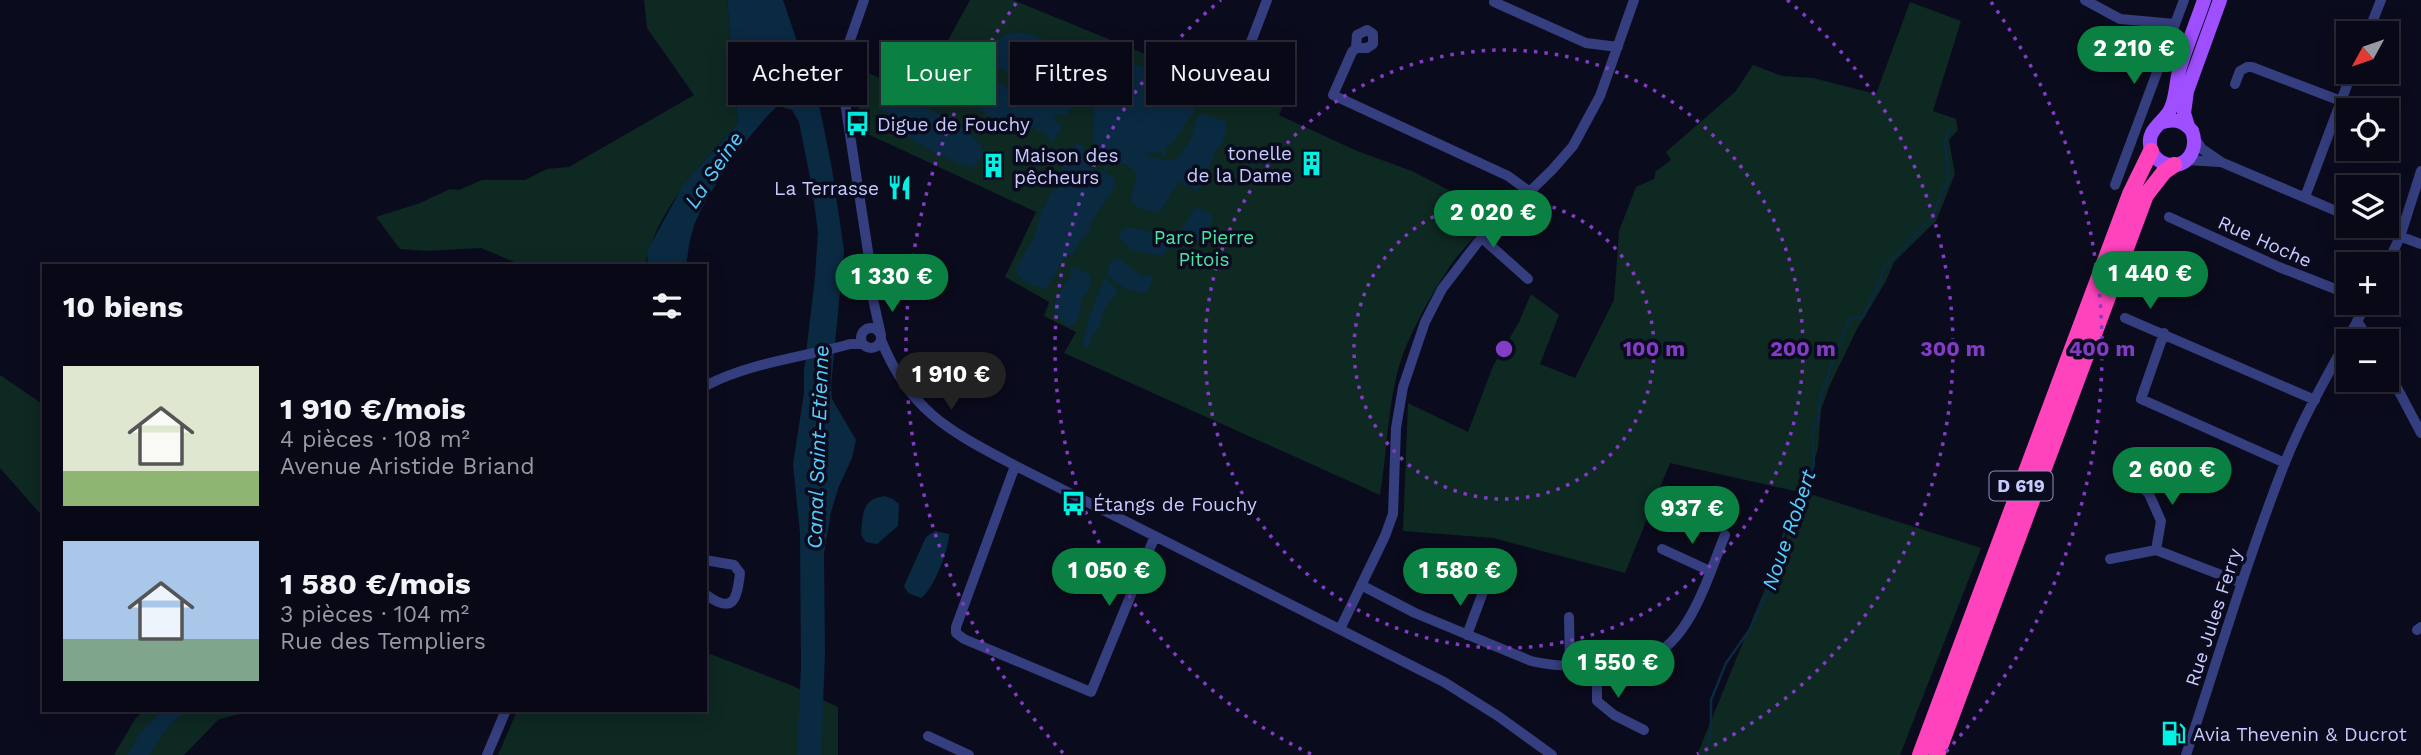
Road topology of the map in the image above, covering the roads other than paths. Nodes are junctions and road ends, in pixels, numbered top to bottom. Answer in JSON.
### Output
{"nodes":[{"id":1,"x":864,"y":0,"type":"edge"},
{"id":2,"x":1267,"y":0,"type":"edge"},
{"id":3,"x":1634,"y":0,"type":"edge"},
{"id":4,"x":2085,"y":0,"type":"edge"},
{"id":5,"x":2184,"y":0,"type":"edge"},
{"id":6,"x":2204,"y":0,"type":"edge"},
{"id":7,"x":2220,"y":0,"type":"edge"},
{"id":8,"x":2381,"y":0,"type":"edge"},
{"id":9,"x":1494,"y":2,"type":"dead end"},
{"id":10,"x":2373,"y":21,"type":"edge"},
{"id":11,"x":2175,"y":24,"type":"junction"},
{"id":12,"x":1251,"y":42,"type":"edge"},
{"id":13,"x":1618,"y":47,"type":"junction"},
{"id":14,"x":1354,"y":50,"type":"dead end"},
{"id":15,"x":2235,"y":84,"type":"dead end"},
{"id":16,"x":1320,"y":92,"type":"dead end"},
{"id":17,"x":1333,"y":95,"type":"junction"},
{"id":18,"x":2336,"y":99,"type":"edge"},
{"id":19,"x":2336,"y":114,"type":"edge"},
{"id":20,"x":2160,"y":123,"type":"junction"},
{"id":21,"x":2191,"y":132,"type":"junction"},
{"id":22,"x":2151,"y":151,"type":"junction"},
{"id":23,"x":2181,"y":162,"type":"junction"},
{"id":24,"x":2221,"y":162,"type":"junction"},
{"id":25,"x":2421,"y":171,"type":"edge"},
{"id":26,"x":2115,"y":185,"type":"dead end"},
{"id":27,"x":1530,"y":192,"type":"junction"},
{"id":28,"x":2305,"y":197,"type":"junction"},
{"id":29,"x":2336,"y":211,"type":"edge"},
{"id":30,"x":2169,"y":217,"type":"dead end"},
{"id":31,"x":2400,"y":237,"type":"junction"},
{"id":32,"x":1482,"y":238,"type":"junction"},
{"id":33,"x":2421,"y":244,"type":"edge"},
{"id":34,"x":2393,"y":252,"type":"edge"},
{"id":35,"x":1528,"y":279,"type":"dead end"},
{"id":36,"x":2336,"y":289,"type":"edge"},
{"id":37,"x":873,"y":299,"type":"junction"},
{"id":38,"x":2360,"y":315,"type":"edge"},
{"id":39,"x":2125,"y":318,"type":"dead end"},
{"id":40,"x":2357,"y":321,"type":"junction"},
{"id":41,"x":2362,"y":329,"type":"edge"},
{"id":42,"x":2164,"y":333,"type":"junction"},
{"id":43,"x":870,"y":339,"type":"junction"},
{"id":44,"x":707,"y":385,"type":"edge"},
{"id":45,"x":2399,"y":392,"type":"edge"},
{"id":46,"x":2315,"y":400,"type":"junction"},
{"id":47,"x":2421,"y":433,"type":"edge"},
{"id":48,"x":2285,"y":463,"type":"junction"},
{"id":49,"x":1015,"y":466,"type":"junction"},
{"id":50,"x":2135,"y":480,"type":"dead end"},
{"id":51,"x":1725,"y":535,"type":"dead end"},
{"id":52,"x":1155,"y":536,"type":"junction"},
{"id":53,"x":1662,"y":549,"type":"dead end"},
{"id":54,"x":2156,"y":550,"type":"junction"},
{"id":55,"x":2110,"y":559,"type":"dead end"},
{"id":56,"x":707,"y":560,"type":"edge"},
{"id":57,"x":1710,"y":571,"type":"junction"},
{"id":58,"x":2242,"y":583,"type":"junction"},
{"id":59,"x":1361,"y":585,"type":"junction"},
{"id":60,"x":1483,"y":592,"type":"dead end"},
{"id":61,"x":707,"y":595,"type":"edge"},
{"id":62,"x":1569,"y":617,"type":"dead end"},
{"id":63,"x":1340,"y":629,"type":"junction"},
{"id":64,"x":1467,"y":635,"type":"junction"},
{"id":65,"x":1597,"y":666,"type":"junction"},
{"id":66,"x":1570,"y":667,"type":"junction"},
{"id":67,"x":505,"y":712,"type":"edge"},
{"id":68,"x":1644,"y":730,"type":"dead end"},
{"id":69,"x":928,"y":736,"type":"dead end"},
{"id":70,"x":488,"y":755,"type":"edge"},
{"id":71,"x":969,"y":755,"type":"edge"},
{"id":72,"x":1552,"y":755,"type":"edge"},
{"id":73,"x":1920,"y":755,"type":"edge"},
{"id":74,"x":1937,"y":755,"type":"edge"},
{"id":75,"x":2186,"y":755,"type":"edge"}],
"edges":[{"from":1,"to":37,"type":"street"},
{"from":2,"to":12,"type":"street"},
{"from":3,"to":13,"type":"street"},
{"from":4,"to":11,"type":"street"},
{"from":5,"to":11,"type":"street"},
{"from":6,"to":20,"type":"main road"},
{"from":7,"to":21,"type":"main road"},
{"from":8,"to":10,"type":"street"},
{"from":9,"to":13,"type":"street"},
{"from":11,"to":26,"type":"street"},
{"from":13,"to":27,"type":"street"},
{"from":14,"to":17,"type":"street"},
{"from":15,"to":18,"type":"street"},
{"from":16,"to":17,"type":"street"},
{"from":17,"to":27,"type":"street"},
{"from":19,"to":28,"type":"street"},
{"from":20,"to":21,"type":"main road"},
{"from":20,"to":22,"type":"main road"},
{"from":21,"to":23,"type":"main road"},
{"from":21,"to":24,"type":"street"},
{"from":22,"to":23,"type":"main road"},
{"from":22,"to":73,"type":"highway","number":"D 619"},
{"from":23,"to":24,"type":"street"},
{"from":23,"to":74,"type":"highway","number":"D 619"},
{"from":24,"to":28,"type":"street"},
{"from":25,"to":31,"type":"street"},
{"from":27,"to":32,"type":"street"},
{"from":28,"to":29,"type":"street"},
{"from":30,"to":36,"type":"street","name":"Rue Hoche"},
{"from":31,"to":33,"type":"street"},
{"from":31,"to":34,"type":"street"},
{"from":32,"to":35,"type":"street"},
{"from":32,"to":59,"type":"street"},
{"from":37,"to":43,"type":"street"},
{"from":37,"to":43,"type":"street"},
{"from":38,"to":40,"type":"street","name":"Rue Jules Ferry"},
{"from":39,"to":42,"type":"street"},
{"from":40,"to":41,"type":"street"},
{"from":40,"to":46,"type":"street","name":"Rue Jules Ferry"},
{"from":42,"to":46,"type":"street"},
{"from":42,"to":48,"type":"street"},
{"from":43,"to":44,"type":"street"},
{"from":43,"to":49,"type":"street"},
{"from":45,"to":47,"type":"street"},
{"from":46,"to":48,"type":"street","name":"Rue Jules Ferry"},
{"from":48,"to":58,"type":"street","name":"Rue Jules Ferry"},
{"from":49,"to":52,"type":"street"},
{"from":49,"to":52,"type":"street"},
{"from":50,"to":54,"type":"street"},
{"from":51,"to":57,"type":"street"},
{"from":52,"to":63,"type":"street"},
{"from":53,"to":57,"type":"street"},
{"from":54,"to":55,"type":"street"},
{"from":54,"to":58,"type":"street"},
{"from":56,"to":61,"type":"street"},
{"from":57,"to":65,"type":"street"},
{"from":58,"to":75,"type":"street","name":"Rue Jules Ferry"},
{"from":59,"to":63,"type":"street"},
{"from":59,"to":64,"type":"street"},
{"from":60,"to":64,"type":"street"},
{"from":62,"to":66,"type":"street"},
{"from":63,"to":72,"type":"street"},
{"from":64,"to":66,"type":"street"},
{"from":65,"to":66,"type":"street"},
{"from":65,"to":68,"type":"street"},
{"from":67,"to":70,"type":"street"},
{"from":69,"to":71,"type":"street"}]}
